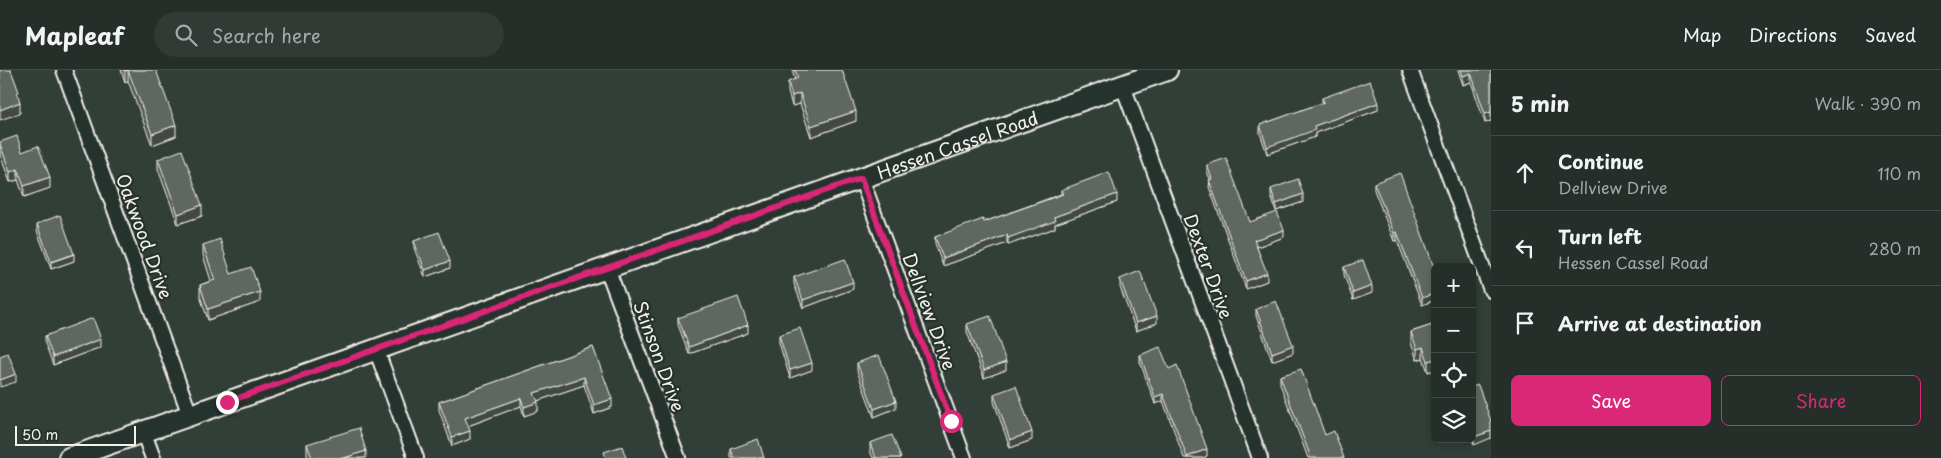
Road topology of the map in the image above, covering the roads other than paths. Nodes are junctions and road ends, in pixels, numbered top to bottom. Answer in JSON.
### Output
{"nodes":[{"id":1,"x":64,"y":70,"type":"edge"},
{"id":2,"x":1167,"y":70,"type":"edge"},
{"id":3,"x":1410,"y":70,"type":"edge"},
{"id":4,"x":1123,"y":86,"type":"junction"},
{"id":5,"x":861,"y":178,"type":"junction"},
{"id":6,"x":607,"y":268,"type":"junction"},
{"id":7,"x":1491,"y":290,"type":"edge"},
{"id":8,"x":376,"y":350,"type":"junction"},
{"id":9,"x":190,"y":416,"type":"junction"},
{"id":10,"x":143,"y":431,"type":"junction"},
{"id":11,"x":69,"y":458,"type":"edge"},
{"id":12,"x":153,"y":458,"type":"edge"},
{"id":13,"x":416,"y":458,"type":"edge"},
{"id":14,"x":678,"y":458,"type":"edge"},
{"id":15,"x":964,"y":458,"type":"edge"},
{"id":16,"x":1260,"y":458,"type":"edge"}],
"edges":[{"from":1,"to":9,"type":"street","name":"Oakwood Drive"},
{"from":2,"to":4,"type":"main road","name":"Hessen Cassel Road"},
{"from":3,"to":7,"type":"street"},
{"from":4,"to":5,"type":"main road","name":"Hessen Cassel Road"},
{"from":4,"to":16,"type":"street","name":"Dexter Drive"},
{"from":5,"to":6,"type":"main road","name":"Hessen Cassel Road"},
{"from":5,"to":15,"type":"street","name":"Dellview Drive"},
{"from":6,"to":8,"type":"main road","name":"Hessen Cassel Road"},
{"from":6,"to":14,"type":"street","name":"Stinson Drive"},
{"from":8,"to":9,"type":"main road","name":"Hessen Cassel Road"},
{"from":8,"to":13,"type":"street"},
{"from":9,"to":10,"type":"main road","name":"Hessen Cassel Road"},
{"from":10,"to":11,"type":"main road","name":"Hessen Cassel Road"},
{"from":10,"to":12,"type":"street"}]}
